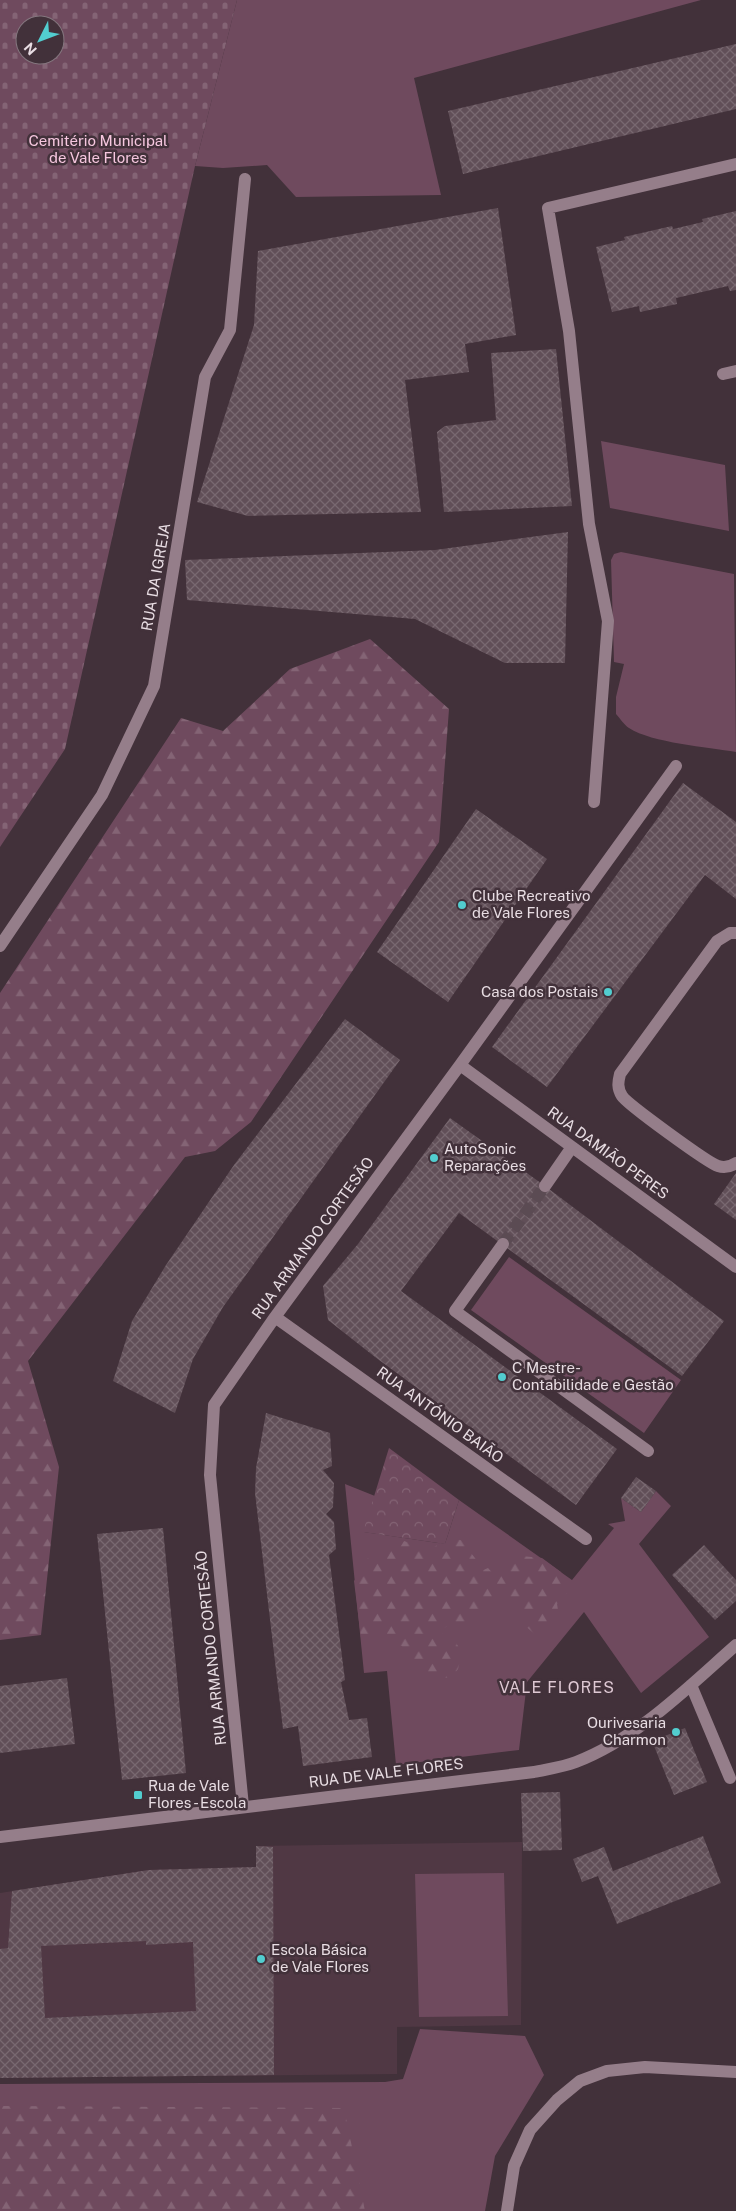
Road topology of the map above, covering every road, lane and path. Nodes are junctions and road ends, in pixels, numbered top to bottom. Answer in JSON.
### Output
{"nodes":[{"id":1,"x":736,"y":164,"type":"edge"},
{"id":2,"x":244,"y":179,"type":"dead end"},
{"id":3,"x":736,"y":371,"type":"edge"},
{"id":4,"x":723,"y":374,"type":"dead end"},
{"id":5,"x":676,"y":766,"type":"dead end"},
{"id":6,"x":594,"y":802,"type":"dead end"},
{"id":7,"x":736,"y":933,"type":"edge"},
{"id":8,"x":0,"y":946,"type":"edge"},
{"id":9,"x":460,"y":1065,"type":"junction"},
{"id":10,"x":572,"y":1147,"type":"junction"},
{"id":11,"x":736,"y":1163,"type":"edge"},
{"id":12,"x":545,"y":1186,"type":"tunnel mouth"},
{"id":13,"x":503,"y":1244,"type":"tunnel mouth"},
{"id":14,"x":736,"y":1267,"type":"edge"},
{"id":15,"x":275,"y":1317,"type":"junction"},
{"id":16,"x":648,"y":1451,"type":"dead end"},
{"id":17,"x":586,"y":1539,"type":"dead end"},
{"id":18,"x":736,"y":1645,"type":"edge"},
{"id":19,"x":691,"y":1685,"type":"junction"},
{"id":20,"x":730,"y":1778,"type":"dead end"},
{"id":21,"x":242,"y":1806,"type":"junction"},
{"id":22,"x":0,"y":1837,"type":"edge"},
{"id":23,"x":736,"y":2072,"type":"edge"},
{"id":24,"x":508,"y":2211,"type":"edge"}],
"edges":[{"from":1,"to":6,"type":"street"},
{"from":2,"to":8,"type":"street","name":"RUA DA IGREJA"},
{"from":3,"to":4,"type":"street"},
{"from":5,"to":9,"type":"street","name":"RUA ARMANDO CORTESÃO"},
{"from":7,"to":11,"type":"street"},
{"from":9,"to":10,"type":"street","name":"RUA DAMIÃO PERES"},
{"from":9,"to":15,"type":"street","name":"RUA ARMANDO CORTESÃO"},
{"from":10,"to":12,"type":"street"},
{"from":10,"to":14,"type":"street","name":"RUA DAMIÃO PERES"},
{"from":13,"to":16,"type":"street"},
{"from":15,"to":17,"type":"street","name":"RUA ANTÓNIO BAIÃO"},
{"from":15,"to":21,"type":"street","name":"RUA ARMANDO CORTESÃO"},
{"from":18,"to":19,"type":"street","name":"RUA DE VALE FLORES"},
{"from":19,"to":20,"type":"street"},
{"from":19,"to":21,"type":"street","name":"RUA DE VALE FLORES"},
{"from":21,"to":22,"type":"street","name":"RUA DE VALE FLORES"},
{"from":23,"to":24,"type":"street"}]}
